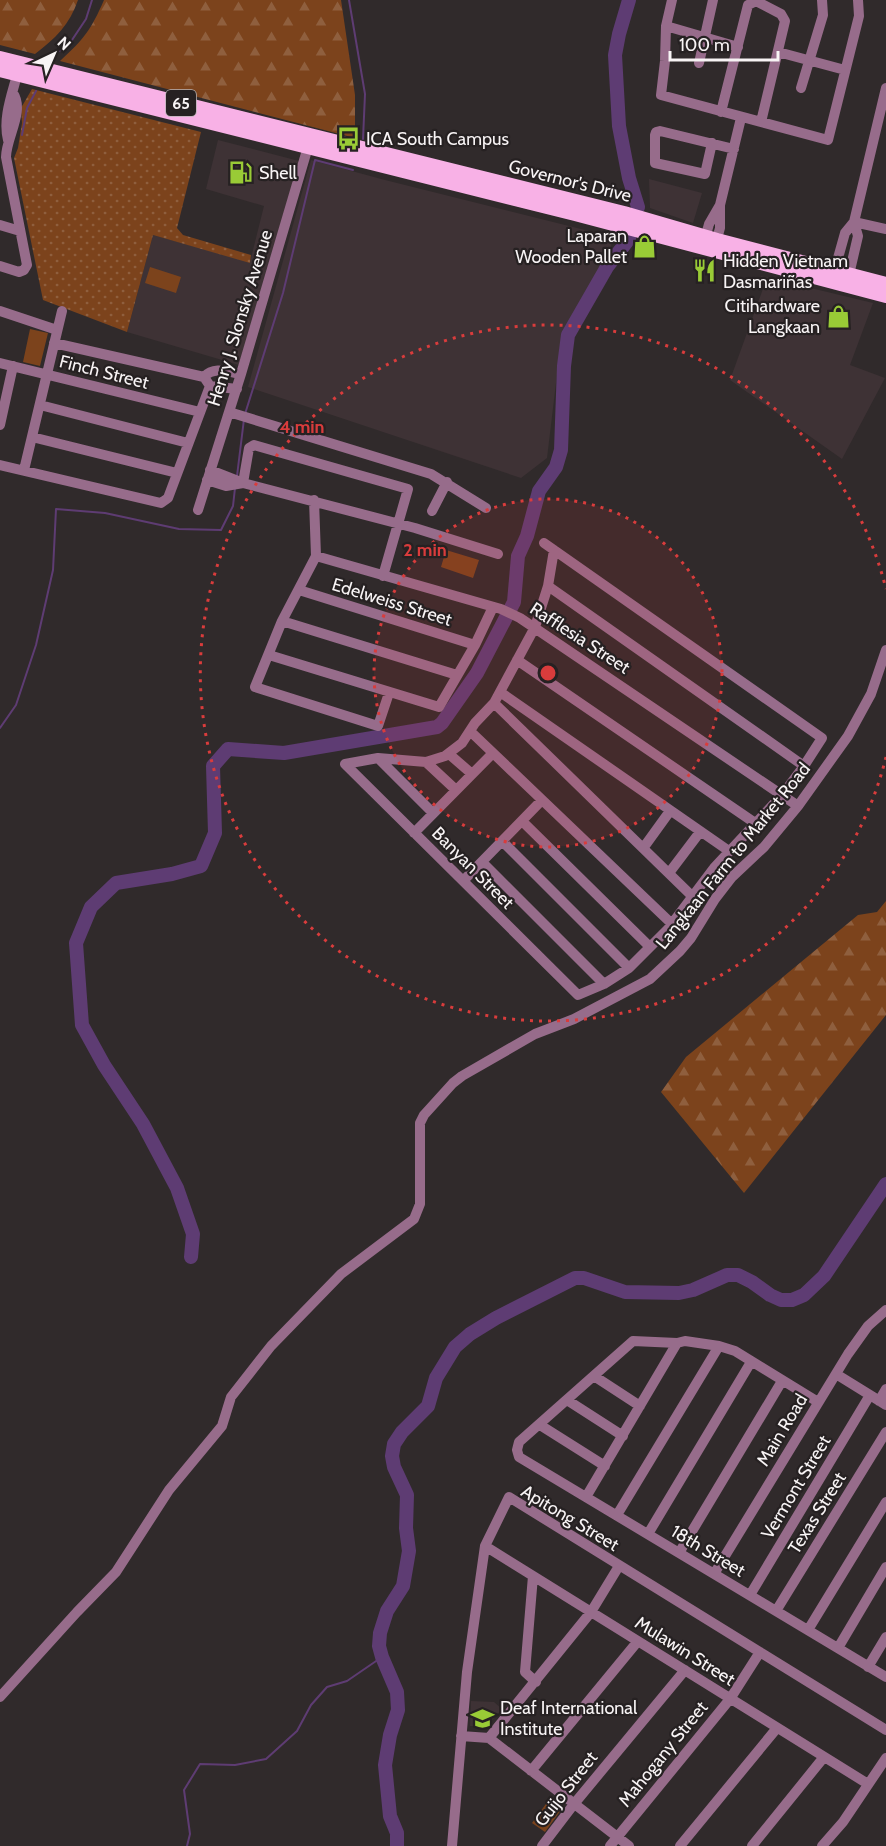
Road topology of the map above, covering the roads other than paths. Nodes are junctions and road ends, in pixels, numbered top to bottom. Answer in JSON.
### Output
{"nodes":[{"id":1,"x":672,"y":0,"type":"edge"},
{"id":2,"x":713,"y":0,"type":"edge"},
{"id":3,"x":822,"y":0,"type":"edge"},
{"id":4,"x":858,"y":0,"type":"edge"},
{"id":5,"x":771,"y":4,"type":"edge"},
{"id":6,"x":666,"y":26,"type":"junction"},
{"id":7,"x":704,"y":37,"type":"junction"},
{"id":8,"x":738,"y":47,"type":"junction"},
{"id":9,"x":778,"y":52,"type":"junction"},
{"id":10,"x":0,"y":57,"type":"edge"},
{"id":11,"x":809,"y":60,"type":"junction"},
{"id":12,"x":699,"y":63,"type":"dead end"},
{"id":13,"x":18,"y":69,"type":"junction"},
{"id":14,"x":0,"y":70,"type":"edge"},
{"id":15,"x":845,"y":70,"type":"junction"},
{"id":16,"x":801,"y":88,"type":"dead end"},
{"id":17,"x":886,"y":88,"type":"edge"},
{"id":18,"x":722,"y":112,"type":"junction"},
{"id":19,"x":741,"y":118,"type":"junction"},
{"id":20,"x":761,"y":122,"type":"junction"},
{"id":21,"x":310,"y":142,"type":"junction"},
{"id":22,"x":712,"y":143,"type":"junction"},
{"id":23,"x":5,"y":144,"type":"edge"},
{"id":24,"x":734,"y":149,"type":"junction"},
{"id":25,"x":0,"y":185,"type":"edge"},
{"id":26,"x":12,"y":188,"type":"junction"},
{"id":27,"x":854,"y":222,"type":"junction"},
{"id":28,"x":0,"y":225,"type":"edge"},
{"id":29,"x":886,"y":230,"type":"edge"},
{"id":30,"x":20,"y":231,"type":"junction"},
{"id":31,"x":710,"y":244,"type":"junction"},
{"id":32,"x":839,"y":252,"type":"junction"},
{"id":33,"x":854,"y":256,"type":"junction"},
{"id":34,"x":0,"y":266,"type":"edge"},
{"id":35,"x":833,"y":276,"type":"junction"},
{"id":36,"x":848,"y":280,"type":"junction"},
{"id":37,"x":886,"y":284,"type":"edge"},
{"id":38,"x":886,"y":296,"type":"edge"},
{"id":39,"x":0,"y":311,"type":"edge"},
{"id":40,"x":62,"y":311,"type":"dead end"},
{"id":41,"x":57,"y":330,"type":"junction"},
{"id":42,"x":54,"y":343,"type":"junction"},
{"id":43,"x":0,"y":363,"type":"edge"},
{"id":44,"x":13,"y":366,"type":"junction"},
{"id":45,"x":241,"y":374,"type":"junction"},
{"id":46,"x":47,"y":375,"type":"junction"},
{"id":47,"x":207,"y":381,"type":"junction"},
{"id":48,"x":237,"y":389,"type":"junction"},
{"id":49,"x":40,"y":405,"type":"junction"},
{"id":50,"x":201,"y":412,"type":"junction"},
{"id":51,"x":229,"y":412,"type":"junction"},
{"id":52,"x":0,"y":425,"type":"edge"},
{"id":53,"x":32,"y":437,"type":"junction"},
{"id":54,"x":188,"y":442,"type":"junction"},
{"id":55,"x":0,"y":465,"type":"edge"},
{"id":56,"x":24,"y":470,"type":"junction"},
{"id":57,"x":177,"y":473,"type":"junction"},
{"id":58,"x":209,"y":475,"type":"junction"},
{"id":59,"x":243,"y":483,"type":"junction"},
{"id":60,"x":447,"y":483,"type":"junction"},
{"id":61,"x":314,"y":500,"type":"junction"},
{"id":62,"x":486,"y":508,"type":"dead end"},
{"id":63,"x":198,"y":510,"type":"dead end"},
{"id":64,"x":432,"y":511,"type":"dead end"},
{"id":65,"x":398,"y":524,"type":"junction"},
{"id":66,"x":544,"y":543,"type":"dead end"},
{"id":67,"x":554,"y":550,"type":"junction"},
{"id":68,"x":498,"y":554,"type":"dead end"},
{"id":69,"x":316,"y":556,"type":"junction"},
{"id":70,"x":383,"y":576,"type":"junction"},
{"id":71,"x":548,"y":586,"type":"junction"},
{"id":72,"x":299,"y":590,"type":"junction"},
{"id":73,"x":497,"y":608,"type":"junction"},
{"id":74,"x":282,"y":621,"type":"junction"},
{"id":75,"x":535,"y":627,"type":"junction"},
{"id":76,"x":475,"y":645,"type":"junction"},
{"id":77,"x":886,"y":650,"type":"edge"},
{"id":78,"x":269,"y":655,"type":"junction"},
{"id":79,"x":517,"y":660,"type":"junction"},
{"id":80,"x":457,"y":675,"type":"junction"},
{"id":81,"x":500,"y":692,"type":"junction"},
{"id":82,"x":389,"y":693,"type":"junction"},
{"id":83,"x":494,"y":703,"type":"junction"},
{"id":84,"x":470,"y":730,"type":"junction"},
{"id":85,"x":493,"y":753,"type":"junction"},
{"id":86,"x":449,"y":754,"type":"junction"},
{"id":87,"x":378,"y":758,"type":"junction"},
{"id":88,"x":426,"y":762,"type":"junction"},
{"id":89,"x":804,"y":766,"type":"junction"},
{"id":90,"x":472,"y":774,"type":"junction"},
{"id":91,"x":456,"y":790,"type":"junction"},
{"id":92,"x":783,"y":794,"type":"junction"},
{"id":93,"x":542,"y":800,"type":"junction"},
{"id":94,"x":798,"y":806,"type":"junction"},
{"id":95,"x":670,"y":811,"type":"junction"},
{"id":96,"x":433,"y":813,"type":"junction"},
{"id":97,"x":522,"y":821,"type":"junction"},
{"id":98,"x":755,"y":823,"type":"junction"},
{"id":99,"x":414,"y":832,"type":"junction"},
{"id":100,"x":700,"y":832,"type":"junction"},
{"id":101,"x":502,"y":841,"type":"junction"},
{"id":102,"x":644,"y":847,"type":"junction"},
{"id":103,"x":729,"y":851,"type":"junction"},
{"id":104,"x":482,"y":862,"type":"junction"},
{"id":105,"x":669,"y":873,"type":"junction"},
{"id":106,"x":463,"y":881,"type":"junction"},
{"id":107,"x":692,"y":896,"type":"junction"},
{"id":108,"x":672,"y":924,"type":"junction"},
{"id":109,"x":650,"y":947,"type":"junction"},
{"id":110,"x":629,"y":968,"type":"junction"},
{"id":111,"x":604,"y":984,"type":"junction"},
{"id":112,"x":886,"y":1310,"type":"edge"},
{"id":113,"x":677,"y":1343,"type":"junction"},
{"id":114,"x":719,"y":1346,"type":"junction"},
{"id":115,"x":752,"y":1362,"type":"junction"},
{"id":116,"x":836,"y":1374,"type":"junction"},
{"id":117,"x":594,"y":1376,"type":"junction"},
{"id":118,"x":782,"y":1381,"type":"junction"},
{"id":119,"x":886,"y":1389,"type":"edge"},
{"id":120,"x":567,"y":1400,"type":"junction"},
{"id":121,"x":878,"y":1400,"type":"edge"},
{"id":122,"x":818,"y":1402,"type":"junction"},
{"id":123,"x":640,"y":1406,"type":"junction"},
{"id":124,"x":540,"y":1425,"type":"junction"},
{"id":125,"x":886,"y":1432,"type":"edge"},
{"id":126,"x":623,"y":1436,"type":"junction"},
{"id":127,"x":605,"y":1466,"type":"junction"},
{"id":128,"x":586,"y":1497,"type":"junction"},
{"id":129,"x":886,"y":1502,"type":"edge"},
{"id":130,"x":617,"y":1515,"type":"junction"},
{"id":131,"x":648,"y":1534,"type":"junction"},
{"id":132,"x":485,"y":1546,"type":"junction"},
{"id":133,"x":679,"y":1553,"type":"junction"},
{"id":134,"x":619,"y":1566,"type":"junction"},
{"id":135,"x":886,"y":1567,"type":"edge"},
{"id":136,"x":714,"y":1574,"type":"junction"},
{"id":137,"x":533,"y":1576,"type":"junction"},
{"id":138,"x":750,"y":1595,"type":"junction"},
{"id":139,"x":776,"y":1611,"type":"junction"},
{"id":140,"x":591,"y":1612,"type":"junction"},
{"id":141,"x":807,"y":1630,"type":"junction"},
{"id":142,"x":886,"y":1637,"type":"edge"},
{"id":143,"x":638,"y":1641,"type":"junction"},
{"id":144,"x":838,"y":1648,"type":"junction"},
{"id":145,"x":760,"y":1652,"type":"junction"},
{"id":146,"x":868,"y":1667,"type":"junction"},
{"id":147,"x":685,"y":1670,"type":"junction"},
{"id":148,"x":886,"y":1677,"type":"edge"},
{"id":149,"x":536,"y":1682,"type":"junction"},
{"id":150,"x":0,"y":1697,"type":"edge"},
{"id":151,"x":730,"y":1699,"type":"junction"},
{"id":152,"x":777,"y":1728,"type":"junction"},
{"id":153,"x":886,"y":1730,"type":"edge"},
{"id":154,"x":461,"y":1736,"type":"junction"},
{"id":155,"x":489,"y":1738,"type":"junction"},
{"id":156,"x":824,"y":1757,"type":"junction"},
{"id":157,"x":886,"y":1758,"type":"edge"},
{"id":158,"x":531,"y":1771,"type":"junction"},
{"id":159,"x":868,"y":1784,"type":"junction"},
{"id":160,"x":574,"y":1804,"type":"junction"},
{"id":161,"x":614,"y":1842,"type":"edge"},
{"id":162,"x":452,"y":1846,"type":"edge"},
{"id":163,"x":542,"y":1846,"type":"edge"},
{"id":164,"x":629,"y":1846,"type":"edge"},
{"id":165,"x":680,"y":1846,"type":"edge"},
{"id":166,"x":752,"y":1846,"type":"edge"},
{"id":167,"x":822,"y":1846,"type":"edge"}],
"edges":[{"from":1,"to":6,"type":"street"},
{"from":2,"to":7,"type":"street"},
{"from":3,"to":11,"type":"street"},
{"from":4,"to":15,"type":"street"},
{"from":5,"to":8,"type":"street"},
{"from":5,"to":9,"type":"street"},
{"from":6,"to":7,"type":"street"},
{"from":6,"to":18,"type":"street"},
{"from":7,"to":8,"type":"street"},
{"from":7,"to":12,"type":"street"},
{"from":8,"to":18,"type":"street"},
{"from":9,"to":11,"type":"street"},
{"from":9,"to":20,"type":"street"},
{"from":10,"to":13,"type":"main road","name":"Governor's Drive","number":"65"},
{"from":11,"to":15,"type":"street"},
{"from":11,"to":16,"type":"street"},
{"from":13,"to":14,"type":"main road","name":"Governor's Drive","number":"65"},
{"from":13,"to":21,"type":"main road","name":"Governor's Drive","number":"65"},
{"from":13,"to":23,"type":"street"},
{"from":15,"to":20,"type":"street"},
{"from":17,"to":27,"type":"street"},
{"from":18,"to":19,"type":"street"},
{"from":19,"to":20,"type":"street"},
{"from":19,"to":24,"type":"street"},
{"from":21,"to":31,"type":"main road","name":"Governor's Drive","number":"65"},
{"from":21,"to":31,"type":"main road","name":"Governor's Drive","number":"65"},
{"from":21,"to":45,"type":"street","name":"Henry J. Slonsky Avenue"},
{"from":22,"to":22,"type":"street"},
{"from":22,"to":24,"type":"street"},
{"from":23,"to":26,"type":"street"},
{"from":24,"to":31,"type":"street"},
{"from":25,"to":26,"type":"street"},
{"from":26,"to":30,"type":"street"},
{"from":27,"to":29,"type":"street"},
{"from":27,"to":32,"type":"street"},
{"from":27,"to":33,"type":"street"},
{"from":28,"to":30,"type":"street"},
{"from":30,"to":34,"type":"street"},
{"from":31,"to":35,"type":"main road","name":"Governor's Drive","number":"65"},
{"from":32,"to":33,"type":"street"},
{"from":32,"to":35,"type":"street"},
{"from":33,"to":36,"type":"street"},
{"from":35,"to":36,"type":"main road","name":"Governor's Drive","number":"65"},
{"from":36,"to":37,"type":"main road","name":"Governor's Drive","number":"65"},
{"from":36,"to":38,"type":"main road","name":"Governor's Drive","number":"65"},
{"from":39,"to":41,"type":"street"},
{"from":40,"to":41,"type":"street"},
{"from":41,"to":42,"type":"street"},
{"from":42,"to":46,"type":"street"},
{"from":42,"to":47,"type":"street"},
{"from":43,"to":44,"type":"street","name":"Finch Street"},
{"from":44,"to":46,"type":"street","name":"Finch Street"},
{"from":44,"to":52,"type":"street"},
{"from":45,"to":47,"type":"street"},
{"from":45,"to":48,"type":"street","name":"Henry J. Slonsky Avenue"},
{"from":46,"to":49,"type":"street"},
{"from":46,"to":50,"type":"street","name":"Finch Street"},
{"from":47,"to":48,"type":"street"},
{"from":47,"to":50,"type":"street"},
{"from":48,"to":51,"type":"street","name":"Henry J. Slonsky Avenue"},
{"from":49,"to":53,"type":"street"},
{"from":49,"to":54,"type":"street"},
{"from":50,"to":54,"type":"street"},
{"from":51,"to":58,"type":"street","name":"Henry J. Slonsky Avenue"},
{"from":51,"to":60,"type":"street"},
{"from":53,"to":56,"type":"street"},
{"from":53,"to":57,"type":"street"},
{"from":54,"to":57,"type":"street"},
{"from":55,"to":56,"type":"street"},
{"from":56,"to":57,"type":"street"},
{"from":58,"to":59,"type":"street"},
{"from":58,"to":63,"type":"street","name":"Henry J. Slonsky Avenue"},
{"from":59,"to":61,"type":"street"},
{"from":59,"to":65,"type":"street"},
{"from":60,"to":62,"type":"street"},
{"from":60,"to":64,"type":"street"},
{"from":61,"to":65,"type":"street"},
{"from":61,"to":69,"type":"street"},
{"from":65,"to":68,"type":"street"},
{"from":65,"to":70,"type":"street"},
{"from":66,"to":67,"type":"street"},
{"from":67,"to":71,"type":"street"},
{"from":67,"to":89,"type":"street"},
{"from":69,"to":70,"type":"street","name":"Rafflesia Street"},
{"from":69,"to":72,"type":"street"},
{"from":70,"to":73,"type":"street","name":"Rafflesia Street"},
{"from":71,"to":75,"type":"street"},
{"from":71,"to":89,"type":"street"},
{"from":72,"to":74,"type":"street"},
{"from":72,"to":76,"type":"street","name":"Edelweiss Street"},
{"from":73,"to":75,"type":"street","name":"Rafflesia Street"},
{"from":73,"to":76,"type":"street"},
{"from":74,"to":78,"type":"street"},
{"from":74,"to":80,"type":"street"},
{"from":75,"to":79,"type":"street"},
{"from":75,"to":92,"type":"street","name":"Rafflesia Street"},
{"from":76,"to":80,"type":"street"},
{"from":77,"to":94,"type":"street","name":"Langkaan Farm to Market Road"},
{"from":78,"to":82,"type":"street"},
{"from":78,"to":82,"type":"street"},
{"from":79,"to":81,"type":"street"},
{"from":79,"to":98,"type":"street"},
{"from":80,"to":82,"type":"street"},
{"from":81,"to":83,"type":"street"},
{"from":81,"to":95,"type":"street"},
{"from":83,"to":84,"type":"street"},
{"from":83,"to":102,"type":"street"},
{"from":84,"to":85,"type":"street"},
{"from":84,"to":86,"type":"street"},
{"from":85,"to":90,"type":"street"},
{"from":85,"to":93,"type":"street"},
{"from":86,"to":88,"type":"street"},
{"from":86,"to":90,"type":"street"},
{"from":87,"to":88,"type":"street"},
{"from":87,"to":96,"type":"street"},
{"from":87,"to":99,"type":"street","name":"Banyan Street"},
{"from":88,"to":91,"type":"street"},
{"from":89,"to":92,"type":"street"},
{"from":90,"to":91,"type":"street"},
{"from":91,"to":96,"type":"street"},
{"from":92,"to":94,"type":"street","name":"Rafflesia Street"},
{"from":92,"to":98,"type":"street"},
{"from":93,"to":97,"type":"street"},
{"from":93,"to":108,"type":"street"},
{"from":94,"to":150,"type":"street","name":"Langkaan Farm to Market Road"},
{"from":95,"to":100,"type":"street"},
{"from":95,"to":102,"type":"street"},
{"from":96,"to":99,"type":"street"},
{"from":97,"to":101,"type":"street"},
{"from":97,"to":109,"type":"street"},
{"from":98,"to":103,"type":"street"},
{"from":99,"to":106,"type":"street","name":"Banyan Street"},
{"from":100,"to":103,"type":"street"},
{"from":100,"to":105,"type":"street"},
{"from":101,"to":104,"type":"street"},
{"from":101,"to":110,"type":"street"},
{"from":102,"to":105,"type":"street"},
{"from":103,"to":107,"type":"street"},
{"from":104,"to":106,"type":"street"},
{"from":104,"to":111,"type":"street"},
{"from":105,"to":107,"type":"street"},
{"from":106,"to":111,"type":"street","name":"Banyan Street"},
{"from":107,"to":108,"type":"street"},
{"from":108,"to":109,"type":"street"},
{"from":109,"to":110,"type":"street"},
{"from":110,"to":111,"type":"street"},
{"from":112,"to":116,"type":"street","name":"Main Road"},
{"from":113,"to":114,"type":"street"},
{"from":113,"to":117,"type":"street"},
{"from":113,"to":123,"type":"street"},
{"from":114,"to":115,"type":"street"},
{"from":114,"to":130,"type":"street"},
{"from":115,"to":118,"type":"street"},
{"from":115,"to":131,"type":"street"},
{"from":116,"to":121,"type":"street"},
{"from":116,"to":122,"type":"street","name":"Main Road"},
{"from":117,"to":120,"type":"street"},
{"from":117,"to":123,"type":"street"},
{"from":118,"to":122,"type":"street"},
{"from":118,"to":133,"type":"street"},
{"from":119,"to":121,"type":"street","name":"Vermont Street"},
{"from":120,"to":124,"type":"street"},
{"from":120,"to":126,"type":"street"},
{"from":121,"to":138,"type":"street","name":"Vermont Street"},
{"from":122,"to":136,"type":"street","name":"Main Road"},
{"from":123,"to":126,"type":"street"},
{"from":124,"to":127,"type":"street"},
{"from":124,"to":128,"type":"street","name":"18th Street"},
{"from":125,"to":139,"type":"street","name":"Texas Street"},
{"from":126,"to":127,"type":"street"},
{"from":127,"to":128,"type":"street"},
{"from":128,"to":130,"type":"street","name":"18th Street"},
{"from":129,"to":141,"type":"street"},
{"from":130,"to":131,"type":"street","name":"18th Street"},
{"from":131,"to":133,"type":"street","name":"18th Street"},
{"from":132,"to":134,"type":"street","name":"Apitong Street"},
{"from":132,"to":137,"type":"street","name":"Mulawin Street"},
{"from":132,"to":154,"type":"street","name":"Apitong Street"},
{"from":133,"to":136,"type":"street","name":"18th Street"},
{"from":134,"to":140,"type":"street"},
{"from":134,"to":145,"type":"street","name":"Apitong Street"},
{"from":135,"to":144,"type":"street"},
{"from":136,"to":138,"type":"street","name":"18th Street"},
{"from":137,"to":140,"type":"street","name":"Mulawin Street"},
{"from":137,"to":149,"type":"street"},
{"from":138,"to":139,"type":"street","name":"18th Street"},
{"from":139,"to":141,"type":"street","name":"18th Street"},
{"from":140,"to":143,"type":"street","name":"Mulawin Street"},
{"from":140,"to":149,"type":"street"},
{"from":141,"to":144,"type":"street","name":"18th Street"},
{"from":142,"to":146,"type":"street"},
{"from":143,"to":147,"type":"street","name":"Mulawin Street"},
{"from":143,"to":158,"type":"street"},
{"from":144,"to":146,"type":"street","name":"18th Street"},
{"from":145,"to":151,"type":"street","name":"Mahogany Street"},
{"from":145,"to":153,"type":"street","name":"Apitong Street"},
{"from":146,"to":148,"type":"street","name":"18th Street"},
{"from":147,"to":151,"type":"street","name":"Mulawin Street"},
{"from":147,"to":160,"type":"street","name":"Guijo Street"},
{"from":149,"to":155,"type":"street"},
{"from":151,"to":152,"type":"street","name":"Mulawin Street"},
{"from":151,"to":161,"type":"street","name":"Mahogany Street"},
{"from":152,"to":156,"type":"street","name":"Mulawin Street"},
{"from":152,"to":165,"type":"street"},
{"from":154,"to":155,"type":"street"},
{"from":154,"to":162,"type":"street","name":"Apitong Street"},
{"from":155,"to":158,"type":"street"},
{"from":156,"to":159,"type":"street","name":"Mulawin Street"},
{"from":156,"to":166,"type":"street"},
{"from":157,"to":159,"type":"street"},
{"from":158,"to":160,"type":"street"},
{"from":159,"to":167,"type":"street"},
{"from":160,"to":161,"type":"street"},
{"from":160,"to":163,"type":"street","name":"Guijo Street"},
{"from":161,"to":164,"type":"street"}]}
